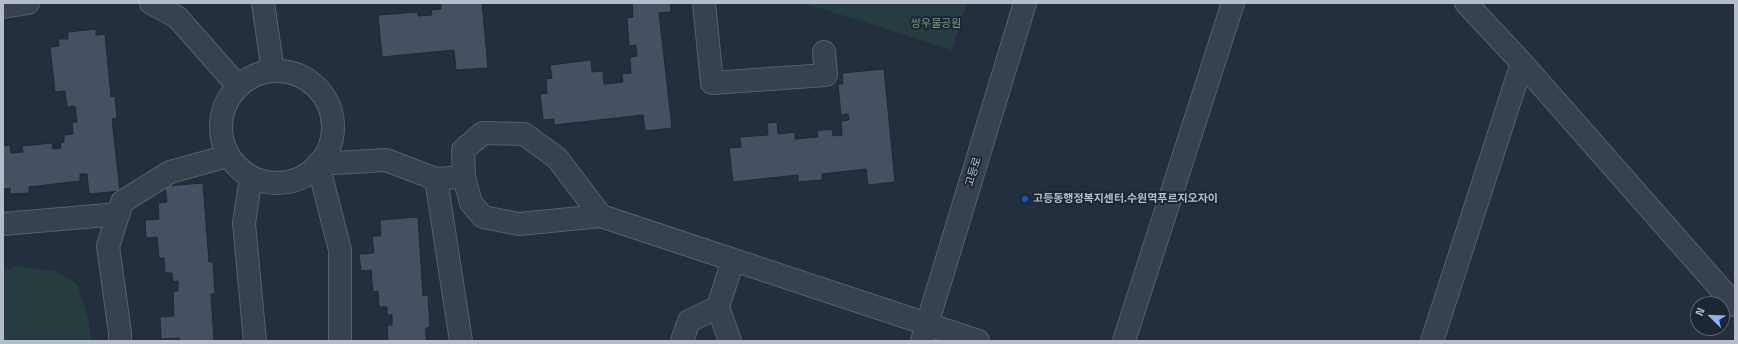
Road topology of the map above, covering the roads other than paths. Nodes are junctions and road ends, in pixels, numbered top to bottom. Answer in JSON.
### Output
{"nodes":[{"id":1,"x":28,"y":3,"type":"edge"},
{"id":2,"x":151,"y":3,"type":"edge"},
{"id":3,"x":263,"y":3,"type":"edge"},
{"id":4,"x":704,"y":3,"type":"edge"},
{"id":5,"x":1025,"y":3,"type":"edge"},
{"id":6,"x":1233,"y":3,"type":"edge"},
{"id":7,"x":1466,"y":3,"type":"edge"},
{"id":8,"x":3,"y":7,"type":"edge"},
{"id":9,"x":176,"y":10,"type":"edge"},
{"id":10,"x":824,"y":52,"type":"dead end"},
{"id":11,"x":1522,"y":64,"type":"junction"},
{"id":12,"x":273,"y":71,"type":"junction"},
{"id":13,"x":238,"y":86,"type":"junction"},
{"id":14,"x":228,"y":156,"type":"junction"},
{"id":15,"x":318,"y":164,"type":"junction"},
{"id":16,"x":251,"y":177,"type":"junction"},
{"id":17,"x":464,"y":177,"type":"junction"},
{"id":18,"x":436,"y":179,"type":"junction"},
{"id":19,"x":119,"y":214,"type":"junction"},
{"id":20,"x":601,"y":216,"type":"junction"},
{"id":21,"x":3,"y":224,"type":"edge"},
{"id":22,"x":733,"y":260,"type":"junction"},
{"id":23,"x":1735,"y":306,"type":"edge"},
{"id":24,"x":718,"y":307,"type":"junction"},
{"id":25,"x":925,"y":333,"type":"edge"},
{"id":26,"x":120,"y":341,"type":"edge"},
{"id":27,"x":255,"y":341,"type":"edge"},
{"id":28,"x":340,"y":341,"type":"edge"},
{"id":29,"x":461,"y":341,"type":"edge"},
{"id":30,"x":682,"y":341,"type":"edge"},
{"id":31,"x":730,"y":341,"type":"edge"},
{"id":32,"x":978,"y":341,"type":"edge"},
{"id":33,"x":1124,"y":341,"type":"edge"},
{"id":34,"x":1432,"y":341,"type":"edge"}],
"edges":[{"from":1,"to":8,"type":"street"},
{"from":2,"to":9,"type":"street"},
{"from":3,"to":12,"type":"street"},
{"from":4,"to":10,"type":"street"},
{"from":5,"to":25,"type":"street","name":"고등로"},
{"from":6,"to":33,"type":"street"},
{"from":7,"to":11,"type":"street"},
{"from":9,"to":13,"type":"street"},
{"from":11,"to":23,"type":"street"},
{"from":11,"to":34,"type":"street"},
{"from":12,"to":13,"type":"street"},
{"from":12,"to":15,"type":"street"},
{"from":13,"to":14,"type":"street"},
{"from":14,"to":16,"type":"street"},
{"from":14,"to":19,"type":"street"},
{"from":15,"to":16,"type":"street"},
{"from":15,"to":18,"type":"street"},
{"from":15,"to":28,"type":"street"},
{"from":16,"to":27,"type":"street"},
{"from":17,"to":18,"type":"street"},
{"from":17,"to":20,"type":"street"},
{"from":17,"to":20,"type":"street"},
{"from":18,"to":29,"type":"street"},
{"from":19,"to":21,"type":"street"},
{"from":19,"to":26,"type":"street"},
{"from":20,"to":22,"type":"street"},
{"from":22,"to":24,"type":"street"},
{"from":22,"to":25,"type":"street"},
{"from":24,"to":30,"type":"street"},
{"from":24,"to":31,"type":"street"},
{"from":25,"to":32,"type":"street"}]}
